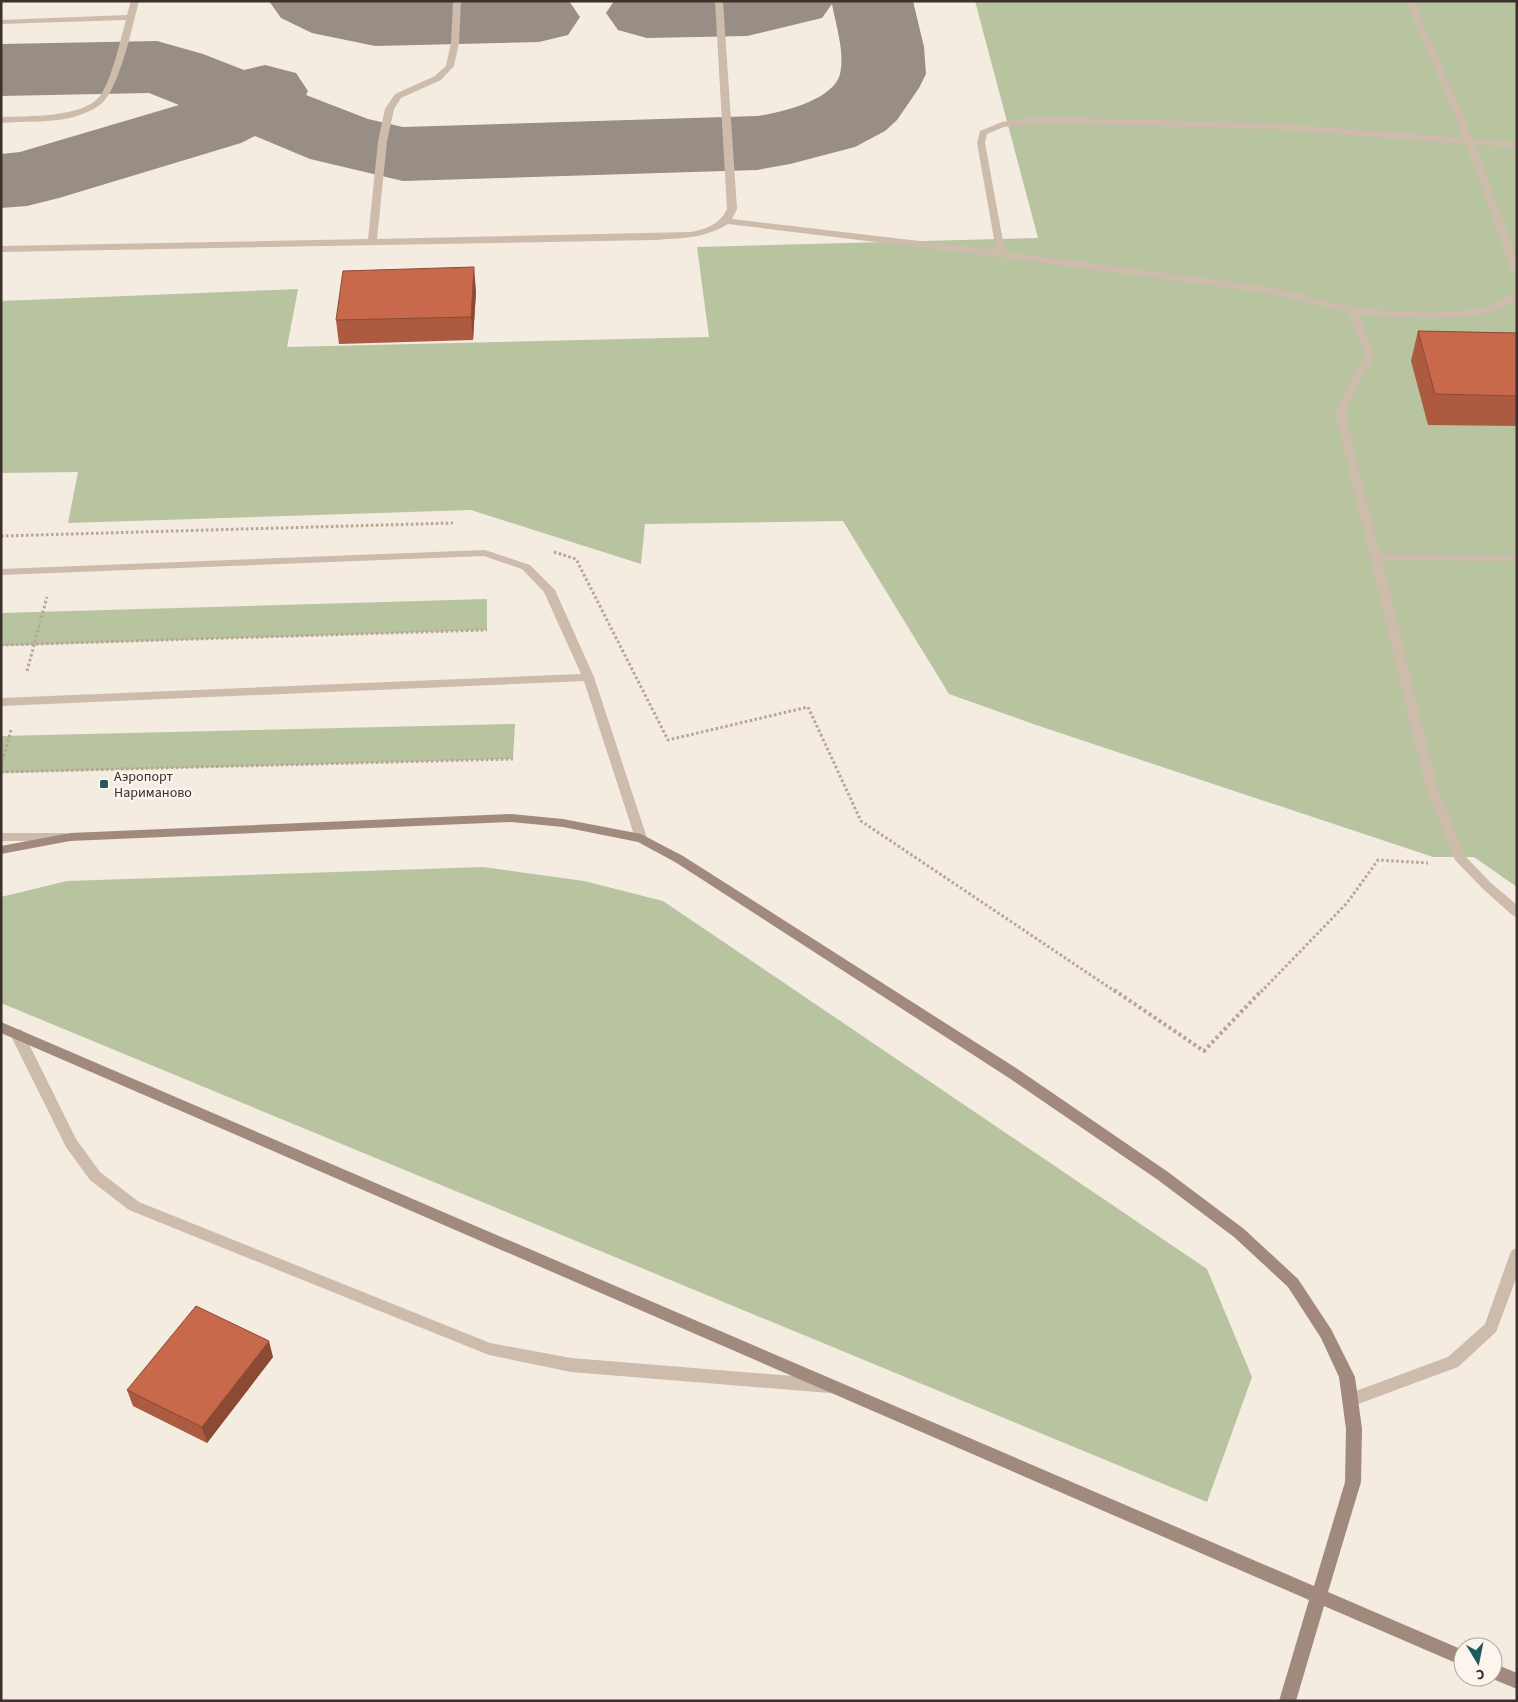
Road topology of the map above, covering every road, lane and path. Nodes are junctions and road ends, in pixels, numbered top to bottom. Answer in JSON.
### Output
{"nodes":[{"id":1,"x":136,"y":1,"type":"edge"},
{"id":2,"x":457,"y":1,"type":"edge"},
{"id":3,"x":719,"y":1,"type":"edge"},
{"id":4,"x":1410,"y":1,"type":"edge"},
{"id":5,"x":131,"y":17,"type":"junction"},
{"id":6,"x":1,"y":22,"type":"edge"},
{"id":7,"x":1,"y":120,"type":"edge"},
{"id":8,"x":1470,"y":142,"type":"junction"},
{"id":9,"x":1517,"y":145,"type":"edge"},
{"id":10,"x":726,"y":221,"type":"junction"},
{"id":11,"x":372,"y":242,"type":"junction"},
{"id":12,"x":1,"y":249,"type":"edge"},
{"id":13,"x":1001,"y":253,"type":"junction"},
{"id":14,"x":1517,"y":273,"type":"edge"},
{"id":15,"x":1517,"y":295,"type":"edge"},
{"id":16,"x":1352,"y":310,"type":"junction"},
{"id":17,"x":456,"y":523,"type":"dead end"},
{"id":18,"x":64,"y":534,"type":"junction"},
{"id":19,"x":1,"y":536,"type":"edge"},
{"id":20,"x":548,"y":550,"type":"dead end"},
{"id":21,"x":1375,"y":556,"type":"junction"},
{"id":22,"x":1517,"y":558,"type":"edge"},
{"id":23,"x":55,"y":570,"type":"junction"},
{"id":24,"x":1,"y":572,"type":"edge"},
{"id":25,"x":487,"y":630,"type":"dead end"},
{"id":26,"x":35,"y":644,"type":"junction"},
{"id":27,"x":1,"y":645,"type":"edge"},
{"id":28,"x":588,"y":676,"type":"junction"},
{"id":29,"x":19,"y":701,"type":"junction"},
{"id":30,"x":1,"y":702,"type":"edge"},
{"id":31,"x":513,"y":759,"type":"dead end"},
{"id":32,"x":1,"y":766,"type":"edge"},
{"id":33,"x":1,"y":772,"type":"edge"},
{"id":34,"x":1,"y":837,"type":"edge"},
{"id":35,"x":70,"y":837,"type":"junction"},
{"id":36,"x":641,"y":838,"type":"junction"},
{"id":37,"x":1,"y":850,"type":"edge"},
{"id":38,"x":1468,"y":866,"type":"junction"},
{"id":39,"x":1517,"y":912,"type":"edge"},
{"id":40,"x":1,"y":1027,"type":"edge"},
{"id":41,"x":16,"y":1034,"type":"junction"},
{"id":42,"x":1517,"y":1254,"type":"edge"},
{"id":43,"x":839,"y":1387,"type":"junction"},
{"id":44,"x":1350,"y":1400,"type":"junction"},
{"id":45,"x":1320,"y":1597,"type":"junction"},
{"id":46,"x":1453,"y":1654,"type":"edge"},
{"id":47,"x":1503,"y":1675,"type":"edge"},
{"id":48,"x":1517,"y":1681,"type":"edge"},
{"id":49,"x":1287,"y":1701,"type":"edge"}],
"edges":[{"from":1,"to":5,"type":"street"},
{"from":2,"to":11,"type":"street"},
{"from":3,"to":10,"type":"street"},
{"from":4,"to":8,"type":"street"},
{"from":5,"to":6,"type":"street"},
{"from":5,"to":7,"type":"street"},
{"from":8,"to":9,"type":"street"},
{"from":8,"to":13,"type":"street"},
{"from":8,"to":14,"type":"street"},
{"from":10,"to":11,"type":"street"},
{"from":10,"to":13,"type":"street"},
{"from":11,"to":12,"type":"street"},
{"from":13,"to":16,"type":"street"},
{"from":15,"to":16,"type":"street"},
{"from":16,"to":21,"type":"street"},
{"from":17,"to":18,"type":"path"},
{"from":18,"to":19,"type":"path"},
{"from":18,"to":23,"type":"path"},
{"from":20,"to":38,"type":"path"},
{"from":21,"to":22,"type":"street"},
{"from":21,"to":38,"type":"street"},
{"from":23,"to":24,"type":"street"},
{"from":23,"to":26,"type":"path"},
{"from":23,"to":28,"type":"street"},
{"from":25,"to":26,"type":"path"},
{"from":26,"to":27,"type":"path"},
{"from":26,"to":29,"type":"path"},
{"from":28,"to":29,"type":"street"},
{"from":28,"to":36,"type":"street"},
{"from":29,"to":30,"type":"street"},
{"from":29,"to":32,"type":"path"},
{"from":31,"to":33,"type":"path"},
{"from":34,"to":35,"type":"street"},
{"from":35,"to":36,"type":"main road"},
{"from":35,"to":37,"type":"main road"},
{"from":36,"to":44,"type":"main road"},
{"from":38,"to":39,"type":"street"},
{"from":40,"to":41,"type":"main road"},
{"from":41,"to":43,"type":"main road"},
{"from":41,"to":43,"type":"street"},
{"from":42,"to":44,"type":"street"},
{"from":43,"to":45,"type":"main road"},
{"from":44,"to":45,"type":"main road"},
{"from":45,"to":46,"type":"main road"},
{"from":45,"to":49,"type":"main road"},
{"from":47,"to":48,"type":"main road"}]}
